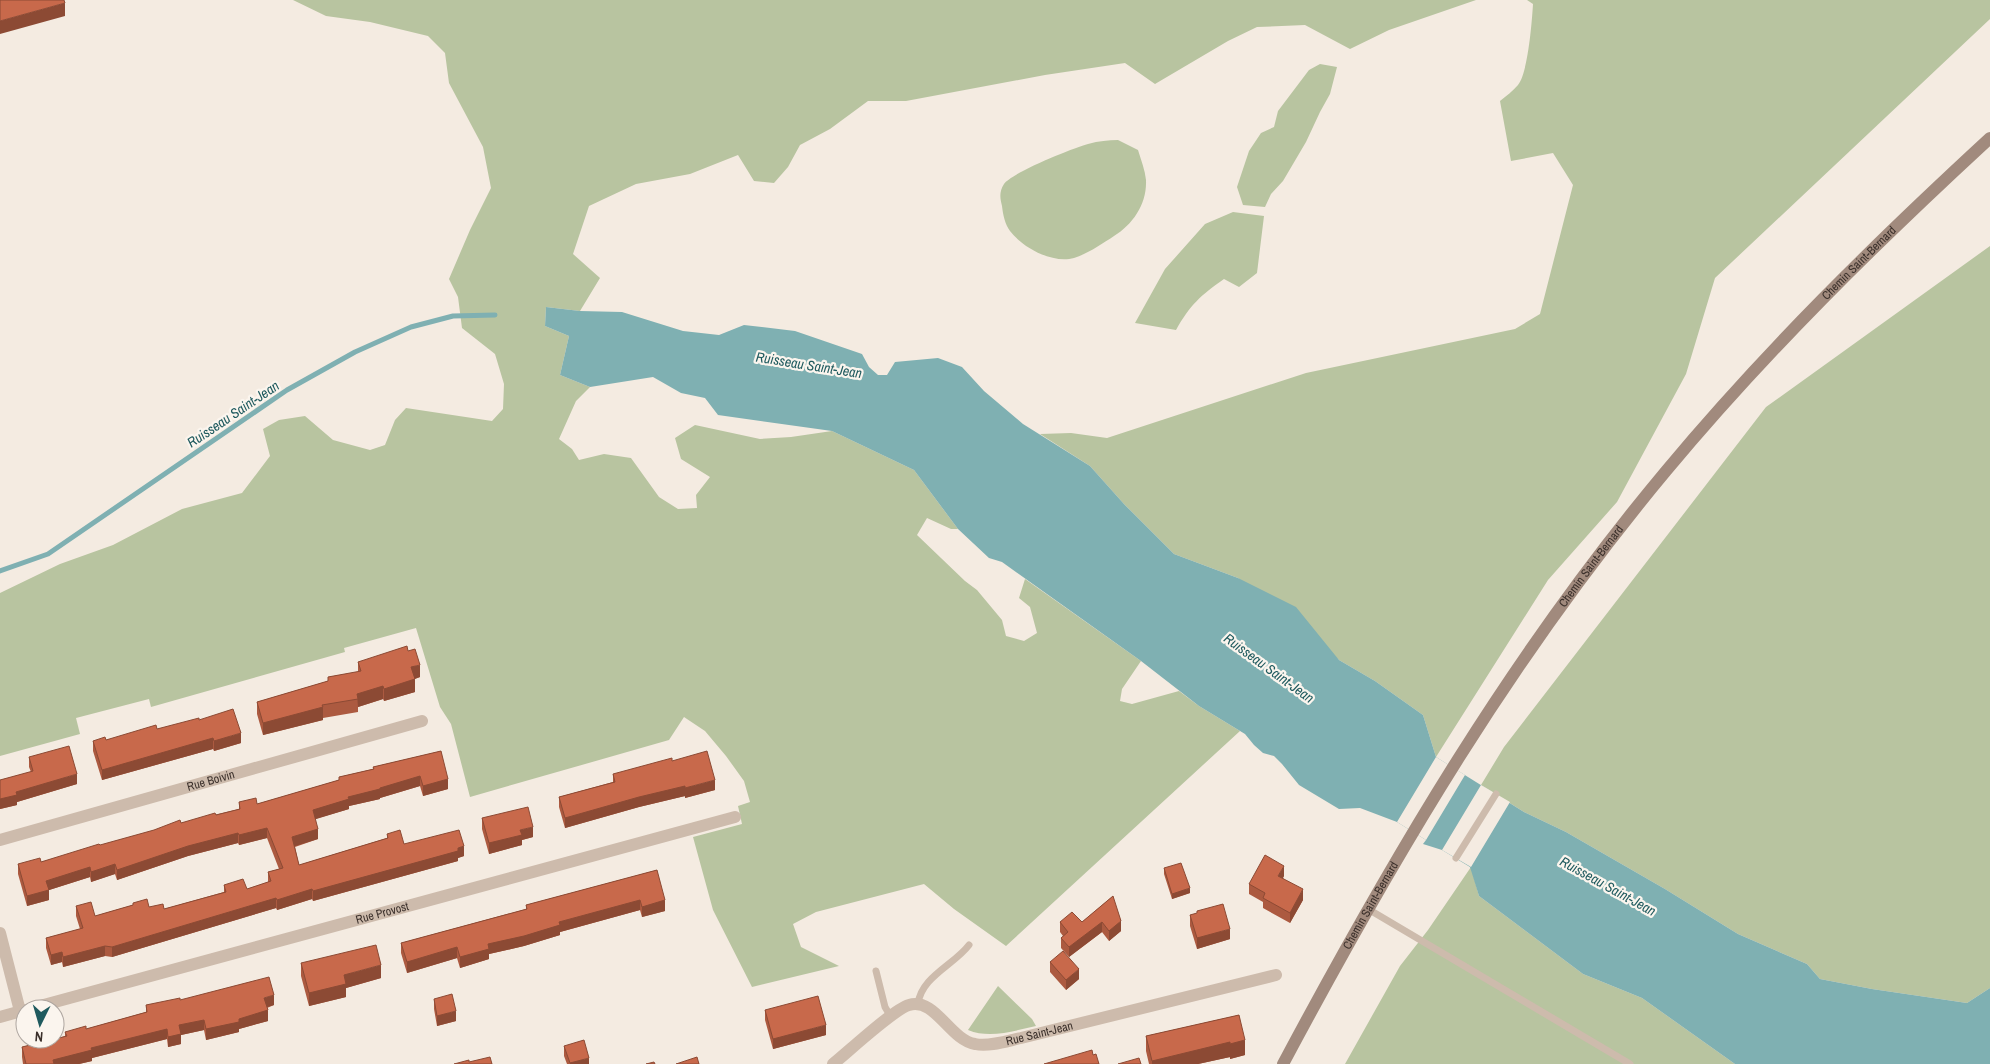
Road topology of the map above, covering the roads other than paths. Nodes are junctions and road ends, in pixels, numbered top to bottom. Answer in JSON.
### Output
{"nodes":[{"id":1,"x":1990,"y":138,"type":"edge"},
{"id":2,"x":422,"y":721,"type":"dead end"},
{"id":3,"x":1496,"y":794,"type":"dead end"},
{"id":4,"x":735,"y":817,"type":"dead end"},
{"id":5,"x":0,"y":840,"type":"edge"},
{"id":6,"x":1456,"y":858,"type":"dead end"},
{"id":7,"x":1368,"y":909,"type":"junction"},
{"id":8,"x":0,"y":933,"type":"edge"},
{"id":9,"x":969,"y":945,"type":"dead end"},
{"id":10,"x":876,"y":971,"type":"dead end"},
{"id":11,"x":1276,"y":975,"type":"dead end"},
{"id":12,"x":21,"y":999,"type":"edge"},
{"id":13,"x":65,"y":999,"type":"edge"},
{"id":14,"x":918,"y":1004,"type":"junction"},
{"id":15,"x":15,"y":1013,"type":"edge"},
{"id":16,"x":891,"y":1016,"type":"junction"},
{"id":17,"x":0,"y":1017,"type":"edge"},
{"id":18,"x":833,"y":1064,"type":"edge"},
{"id":19,"x":1283,"y":1064,"type":"edge"},
{"id":20,"x":1630,"y":1064,"type":"edge"}],
"edges":[{"from":1,"to":7,"type":"street","name":"Chemin Saint-Bernard"},
{"from":2,"to":5,"type":"street","name":"Rue Boivin"},
{"from":3,"to":6,"type":"lane"},
{"from":4,"to":13,"type":"street","name":"Rue Provost"},
{"from":7,"to":19,"type":"street","name":"Chemin Saint-Bernard"},
{"from":7,"to":20,"type":"lane"},
{"from":8,"to":12,"type":"street"},
{"from":9,"to":14,"type":"lane"},
{"from":10,"to":16,"type":"lane"},
{"from":11,"to":14,"type":"street","name":"Rue Saint-Jean"},
{"from":14,"to":16,"type":"street"},
{"from":15,"to":17,"type":"street","name":"Rue Provost"},
{"from":16,"to":18,"type":"street"}]}
